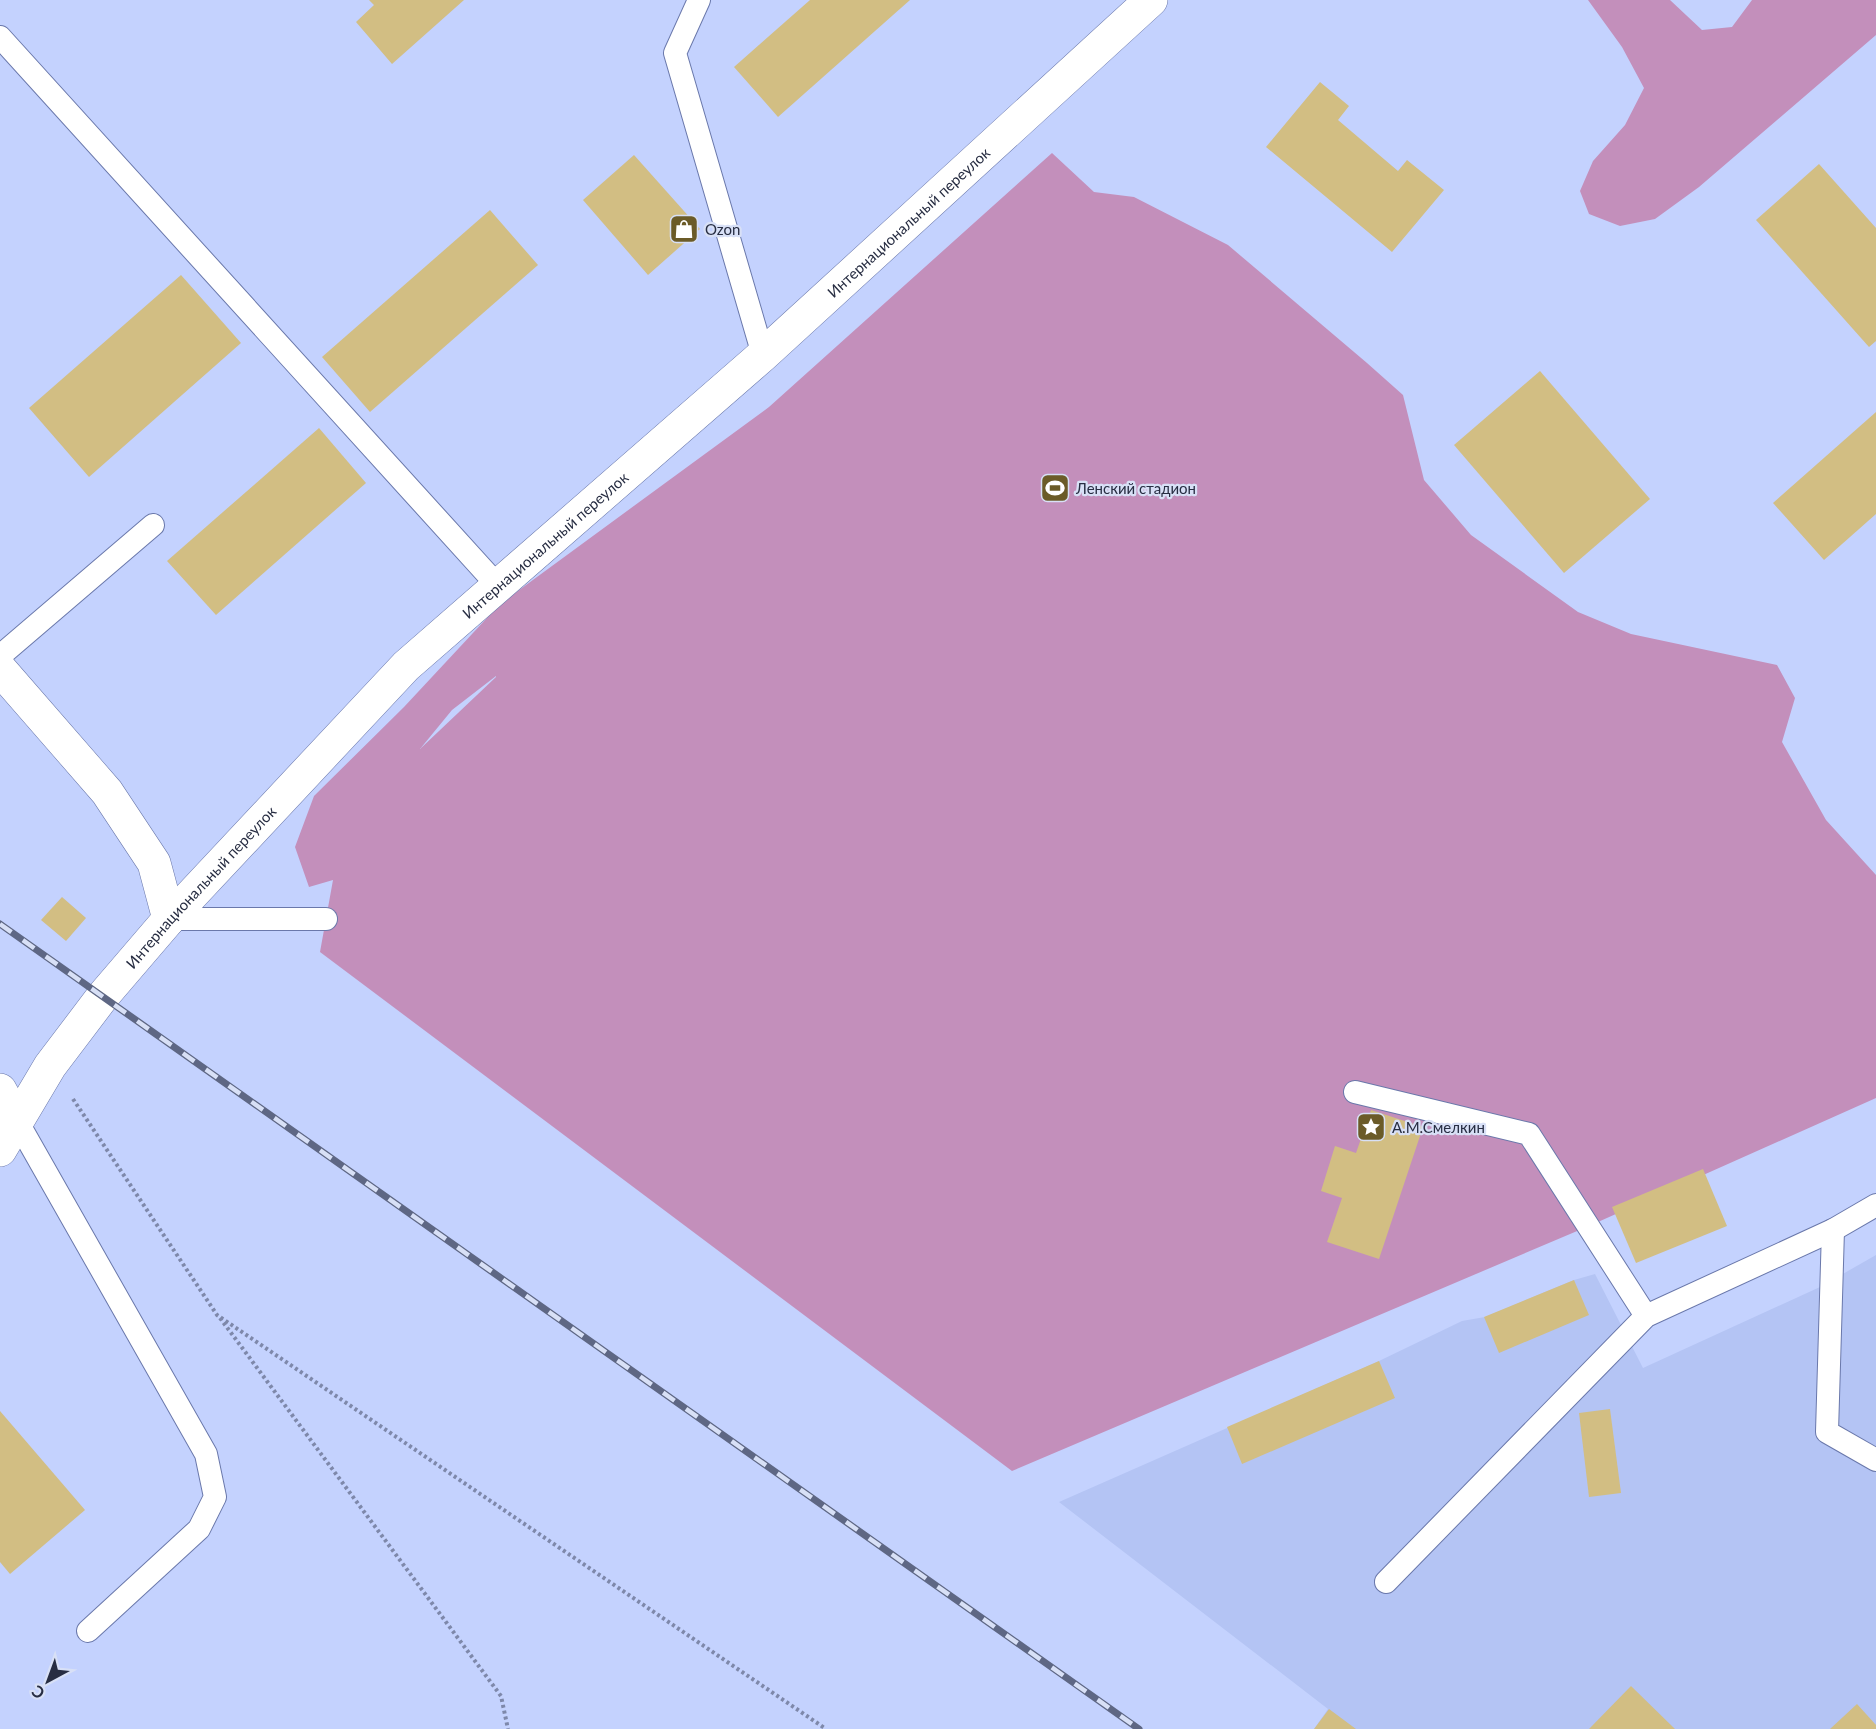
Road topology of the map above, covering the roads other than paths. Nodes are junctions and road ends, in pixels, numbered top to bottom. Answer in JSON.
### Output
{"nodes":[{"id":1,"x":699,"y":0,"type":"edge"},
{"id":2,"x":1151,"y":0,"type":"edge"},
{"id":3,"x":0,"y":38,"type":"edge"},
{"id":4,"x":763,"y":355,"type":"junction"},
{"id":5,"x":153,"y":525,"type":"dead end"},
{"id":6,"x":498,"y":586,"type":"junction"},
{"id":7,"x":0,"y":656,"type":"edge"},
{"id":8,"x":0,"y":669,"type":"edge"},
{"id":9,"x":170,"y":919,"type":"junction"},
{"id":10,"x":326,"y":919,"type":"dead end"},
{"id":11,"x":0,"y":1090,"type":"edge"},
{"id":12,"x":1355,"y":1092,"type":"dead end"},
{"id":13,"x":17,"y":1121,"type":"junction"},
{"id":14,"x":0,"y":1150,"type":"edge"},
{"id":15,"x":1876,"y":1205,"type":"edge"},
{"id":16,"x":1833,"y":1230,"type":"junction"},
{"id":17,"x":1646,"y":1316,"type":"junction"},
{"id":18,"x":1876,"y":1460,"type":"edge"},
{"id":19,"x":1386,"y":1582,"type":"dead end"},
{"id":20,"x":88,"y":1631,"type":"dead end"}],
"edges":[{"from":1,"to":4,"type":"lane"},
{"from":2,"to":4,"type":"street","name":"Интернациональный переулок"},
{"from":3,"to":6,"type":"lane"},
{"from":4,"to":6,"type":"street","name":"Интернациональный переулок"},
{"from":5,"to":7,"type":"lane"},
{"from":6,"to":9,"type":"street","name":"Интернациональный переулок"},
{"from":8,"to":9,"type":"street"},
{"from":9,"to":10,"type":"lane"},
{"from":9,"to":13,"type":"street","name":"Интернациональный переулок"},
{"from":11,"to":13,"type":"street"},
{"from":12,"to":17,"type":"lane"},
{"from":13,"to":14,"type":"street","name":"Интернациональный переулок"},
{"from":13,"to":20,"type":"lane"},
{"from":15,"to":16,"type":"lane"},
{"from":16,"to":17,"type":"lane"},
{"from":16,"to":18,"type":"lane"},
{"from":17,"to":19,"type":"lane"}]}
